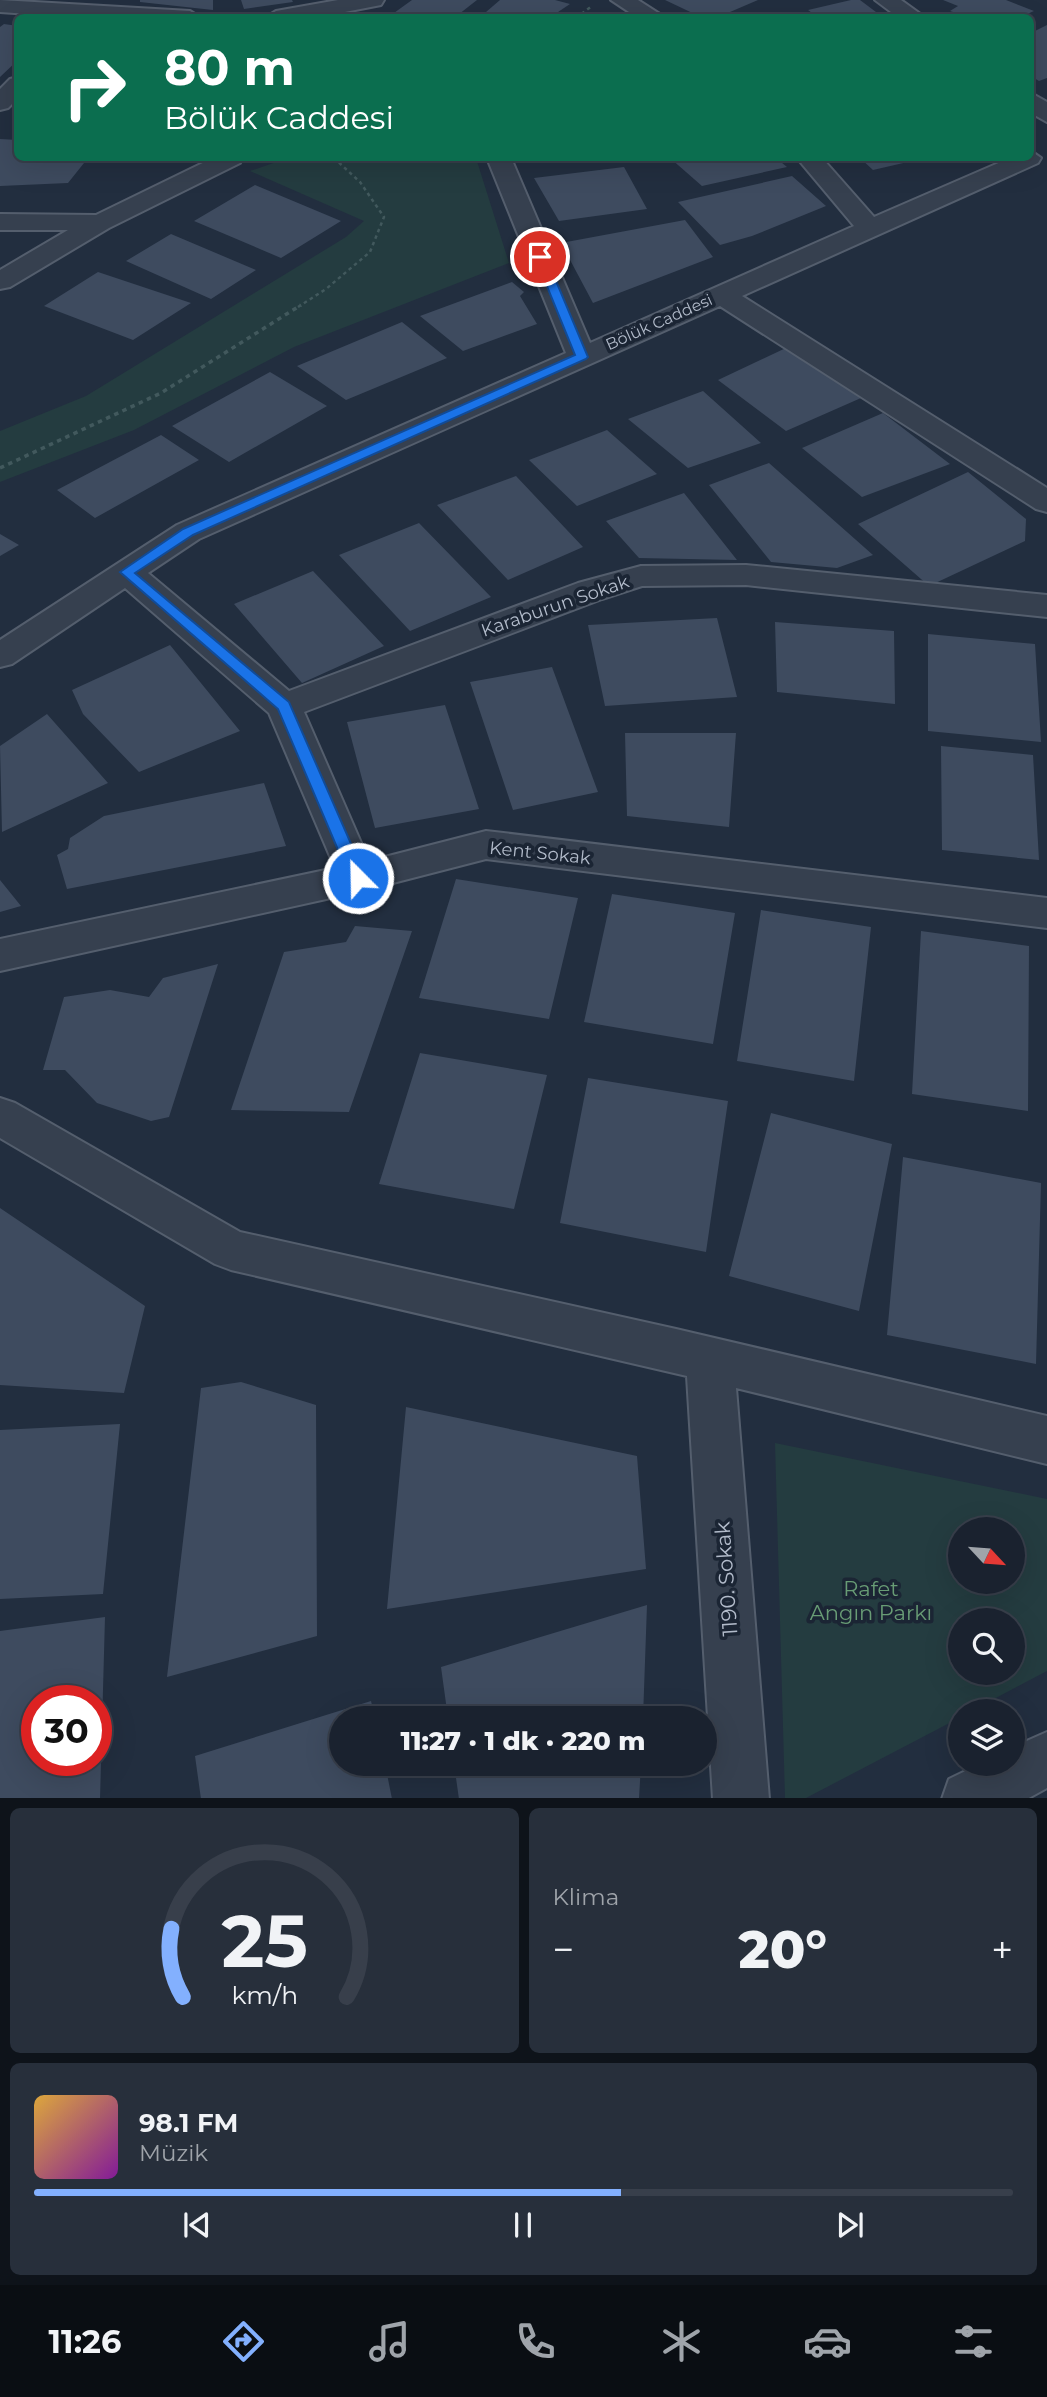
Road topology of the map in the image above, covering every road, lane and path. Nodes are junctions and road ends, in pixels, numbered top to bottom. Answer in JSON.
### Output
{"nodes":[{"id":1,"x":373,"y":0,"type":"edge"},
{"id":2,"x":622,"y":0,"type":"edge"},
{"id":3,"x":886,"y":0,"type":"edge"},
{"id":4,"x":0,"y":5,"type":"edge"},
{"id":5,"x":89,"y":9,"type":"edge"},
{"id":6,"x":145,"y":14,"type":"edge"},
{"id":7,"x":298,"y":14,"type":"edge"},
{"id":8,"x":648,"y":14,"type":"edge"},
{"id":9,"x":909,"y":14,"type":"edge"},
{"id":10,"x":14,"y":88,"type":"edge"},
{"id":11,"x":0,"y":103,"type":"edge"},
{"id":12,"x":1034,"y":103,"type":"edge"},
{"id":13,"x":1047,"y":115,"type":"edge"},
{"id":14,"x":225,"y":161,"type":"edge"},
{"id":15,"x":337,"y":161,"type":"edge"},
{"id":16,"x":500,"y":161,"type":"edge"},
{"id":17,"x":812,"y":161,"type":"edge"},
{"id":18,"x":1021,"y":161,"type":"edge"},
{"id":19,"x":0,"y":222,"type":"edge"},
{"id":20,"x":100,"y":223,"type":"junction"},
{"id":21,"x":870,"y":229,"type":"junction"},
{"id":22,"x":0,"y":281,"type":"edge"},
{"id":23,"x":722,"y":295,"type":"junction"},
{"id":24,"x":582,"y":357,"type":"junction"},
{"id":25,"x":0,"y":468,"type":"edge"},
{"id":26,"x":1047,"y":502,"type":"edge"},
{"id":27,"x":126,"y":572,"type":"junction"},
{"id":28,"x":1047,"y":606,"type":"edge"},
{"id":29,"x":0,"y":656,"type":"edge"},
{"id":30,"x":284,"y":706,"type":"junction"},
{"id":31,"x":358,"y":878,"type":"junction"},
{"id":32,"x":1047,"y":913,"type":"edge"},
{"id":33,"x":0,"y":955,"type":"edge"},
{"id":34,"x":0,"y":1116,"type":"edge"},
{"id":35,"x":710,"y":1359,"type":"junction"},
{"id":36,"x":1047,"y":1440,"type":"edge"},
{"id":37,"x":1047,"y":1759,"type":"edge"},
{"id":38,"x":741,"y":1798,"type":"edge"},
{"id":39,"x":969,"y":1798,"type":"edge"}],
"edges":[{"from":1,"to":7,"type":"street"},
{"from":2,"to":8,"type":"street"},
{"from":3,"to":9,"type":"street"},
{"from":4,"to":5,"type":"street"},
{"from":5,"to":6,"type":"street"},
{"from":10,"to":11,"type":"street"},
{"from":12,"to":13,"type":"street"},
{"from":14,"to":20,"type":"street"},
{"from":15,"to":25,"type":"path"},
{"from":16,"to":24,"type":"street"},
{"from":17,"to":21,"type":"street"},
{"from":18,"to":21,"type":"street","name":"Bölük Caddesi"},
{"from":19,"to":20,"type":"street"},
{"from":20,"to":22,"type":"street"},
{"from":21,"to":23,"type":"street","name":"Bölük Caddesi"},
{"from":23,"to":24,"type":"street","name":"Bölük Caddesi"},
{"from":23,"to":26,"type":"street"},
{"from":24,"to":27,"type":"street","name":"Bölük Caddesi"},
{"from":27,"to":29,"type":"street","name":"Bölük Caddesi"},
{"from":27,"to":30,"type":"street"},
{"from":28,"to":30,"type":"street","name":"Karaburun Sokak"},
{"from":30,"to":31,"type":"street"},
{"from":31,"to":32,"type":"street","name":"Kent Sokak"},
{"from":31,"to":33,"type":"street","name":"Kent Sokak"},
{"from":34,"to":35,"type":"street"},
{"from":35,"to":36,"type":"street"},
{"from":35,"to":38,"type":"street","name":"1190. Sokak"},
{"from":37,"to":39,"type":"street"}]}
